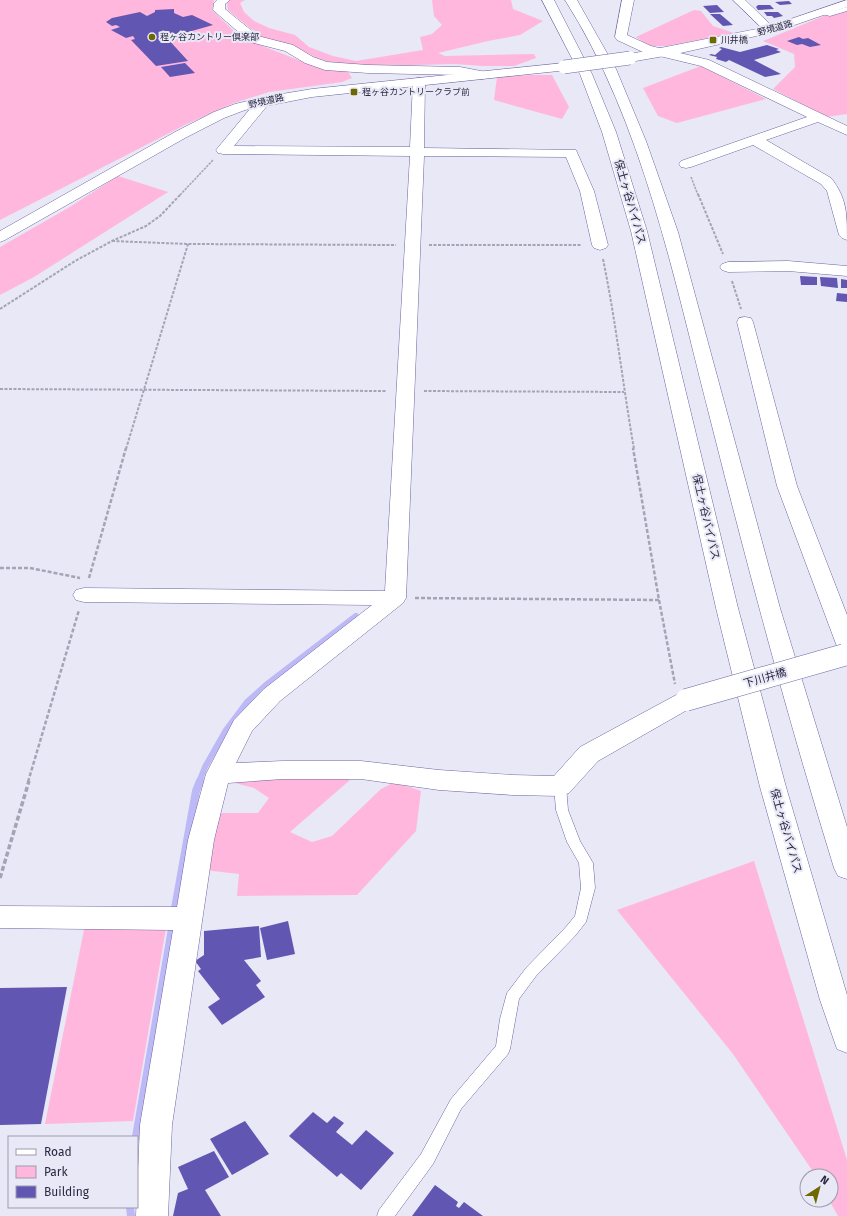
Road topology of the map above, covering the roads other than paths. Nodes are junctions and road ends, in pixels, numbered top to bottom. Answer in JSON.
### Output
{"nodes":[{"id":1,"x":224,"y":0,"type":"edge"},
{"id":2,"x":548,"y":0,"type":"edge"},
{"id":3,"x":571,"y":0,"type":"edge"},
{"id":4,"x":628,"y":0,"type":"edge"},
{"id":5,"x":739,"y":0,"type":"edge"},
{"id":6,"x":847,"y":3,"type":"edge"},
{"id":7,"x":847,"y":9,"type":"edge"},
{"id":8,"x":820,"y":13,"type":"junction"},
{"id":9,"x":770,"y":30,"type":"junction"},
{"id":10,"x":661,"y":52,"type":"junction"},
{"id":11,"x":482,"y":75,"type":"junction"},
{"id":12,"x":419,"y":82,"type":"junction"},
{"id":13,"x":264,"y":101,"type":"junction"},
{"id":14,"x":819,"y":117,"type":"junction"},
{"id":15,"x":847,"y":131,"type":"edge"},
{"id":16,"x":755,"y":140,"type":"junction"},
{"id":17,"x":417,"y":151,"type":"junction"},
{"id":18,"x":686,"y":164,"type":"road end"},
{"id":19,"x":847,"y":235,"type":"edge"},
{"id":20,"x":0,"y":237,"type":"edge"},
{"id":21,"x":600,"y":245,"type":"road end"},
{"id":22,"x":728,"y":267,"type":"road end"},
{"id":23,"x":847,"y":271,"type":"edge"},
{"id":24,"x":745,"y":322,"type":"road end"},
{"id":25,"x":86,"y":588,"type":"road end"},
{"id":26,"x":395,"y":598,"type":"junction"},
{"id":27,"x":846,"y":651,"type":"edge"},
{"id":28,"x":218,"y":774,"type":"junction"},
{"id":29,"x":560,"y":786,"type":"junction"},
{"id":30,"x":847,"y":868,"type":"edge"},
{"id":31,"x":0,"y":918,"type":"edge"},
{"id":32,"x":188,"y":919,"type":"junction"},
{"id":33,"x":847,"y":1040,"type":"edge"},
{"id":34,"x":152,"y":1216,"type":"edge"},
{"id":35,"x":386,"y":1216,"type":"edge"}],
"edges":[{"from":1,"to":11,"type":"main road"},
{"from":2,"to":33,"type":"main road","name":"保土ヶ谷バイパス"},
{"from":3,"to":30,"type":"main road"},
{"from":4,"to":10,"type":"main road"},
{"from":5,"to":9,"type":"main road"},
{"from":6,"to":8,"type":"main road","name":"野境道路"},
{"from":7,"to":8,"type":"lane"},
{"from":8,"to":9,"type":"main road","name":"野境道路"},
{"from":9,"to":10,"type":"main road","name":"野境道路"},
{"from":10,"to":11,"type":"main road","name":"野境道路","bridge":true},
{"from":10,"to":14,"type":"main road"},
{"from":11,"to":12,"type":"main road","name":"野境道路"},
{"from":12,"to":13,"type":"main road","name":"野境道路"},
{"from":12,"to":17,"type":"main road"},
{"from":13,"to":17,"type":"main road"},
{"from":13,"to":20,"type":"main road","name":"野境道路"},
{"from":14,"to":15,"type":"main road"},
{"from":14,"to":16,"type":"main road"},
{"from":16,"to":18,"type":"main road"},
{"from":16,"to":19,"type":"main road"},
{"from":17,"to":21,"type":"main road"},
{"from":17,"to":26,"type":"main road"},
{"from":22,"to":23,"type":"main road"},
{"from":24,"to":27,"type":"main road"},
{"from":25,"to":26,"type":"main road"},
{"from":26,"to":28,"type":"main road"},
{"from":27,"to":29,"type":"main road","name":"下川井橋","bridge":true},
{"from":28,"to":29,"type":"main road"},
{"from":28,"to":32,"type":"main road"},
{"from":29,"to":35,"type":"lane"},
{"from":31,"to":32,"type":"main road"},
{"from":32,"to":34,"type":"main road"}]}
